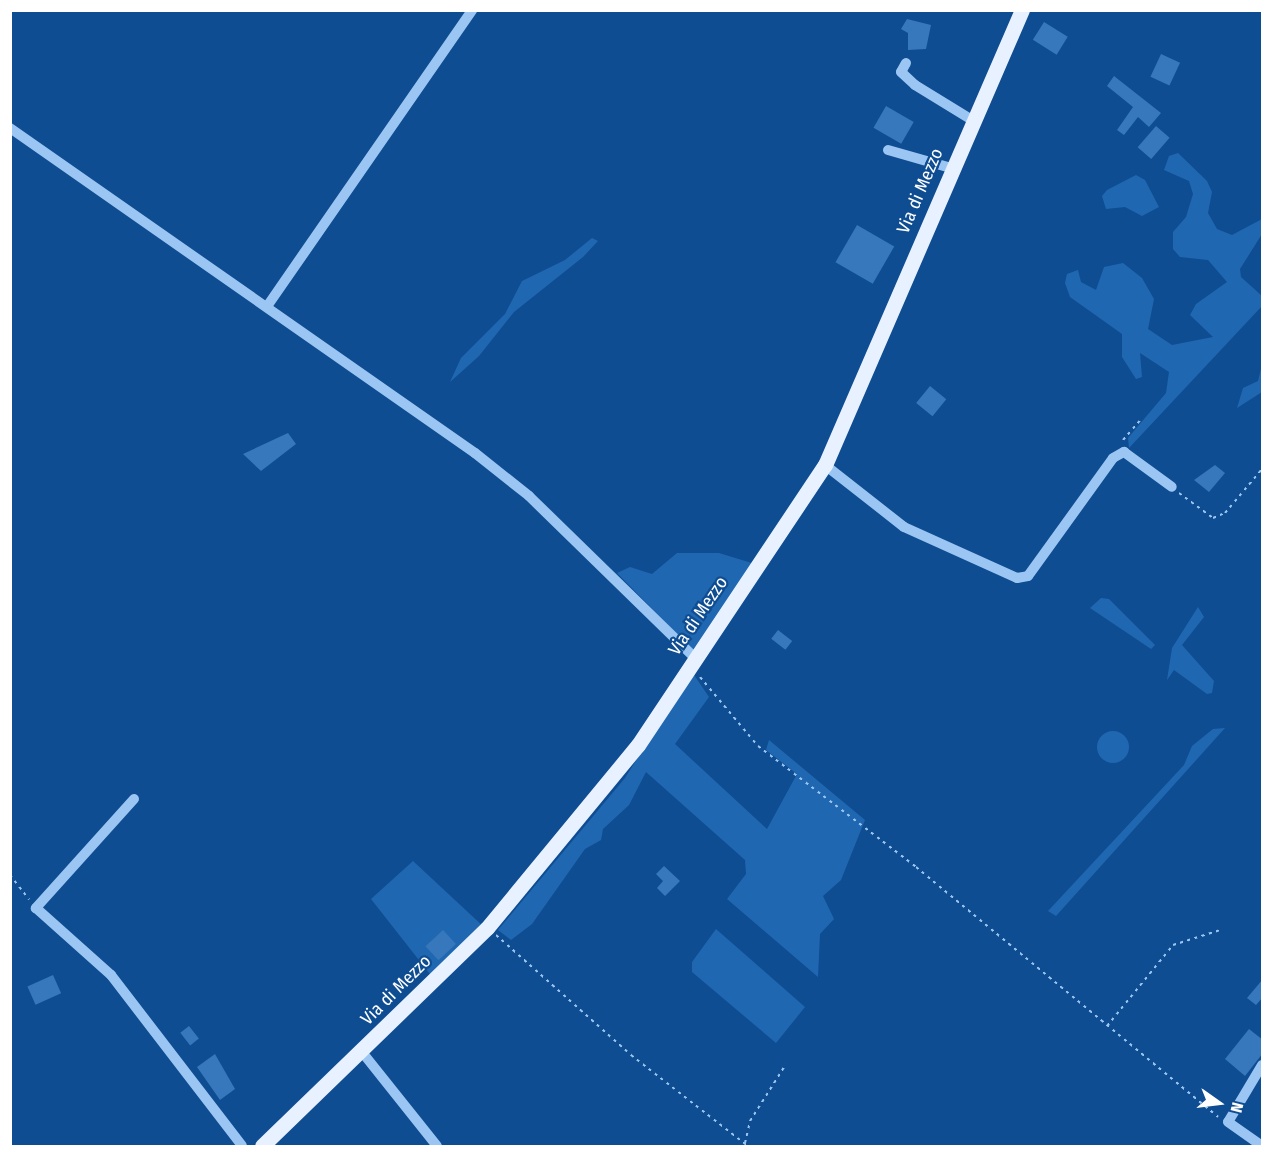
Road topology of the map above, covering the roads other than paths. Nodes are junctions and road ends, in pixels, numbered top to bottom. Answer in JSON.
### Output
{"nodes":[{"id":1,"x":472,"y":10,"type":"edge"},
{"id":2,"x":1022,"y":10,"type":"edge"},
{"id":3,"x":906,"y":63,"type":"dead end"},
{"id":4,"x":972,"y":120,"type":"junction"},
{"id":5,"x":10,"y":128,"type":"edge"},
{"id":6,"x":888,"y":150,"type":"dead end"},
{"id":7,"x":951,"y":168,"type":"junction"},
{"id":8,"x":268,"y":305,"type":"junction"},
{"id":9,"x":825,"y":465,"type":"junction"},
{"id":10,"x":1172,"y":487,"type":"road end"},
{"id":11,"x":693,"y":656,"type":"junction"},
{"id":12,"x":134,"y":799,"type":"dead end"},
{"id":13,"x":362,"y":1052,"type":"junction"},
{"id":14,"x":1263,"y":1065,"type":"edge"},
{"id":15,"x":242,"y":1146,"type":"edge"},
{"id":16,"x":262,"y":1146,"type":"edge"},
{"id":17,"x":437,"y":1146,"type":"edge"},
{"id":18,"x":1263,"y":1146,"type":"edge"}],
"edges":[{"from":1,"to":8,"type":"street"},
{"from":2,"to":4,"type":"main road","name":"Via di Mezzo"},
{"from":3,"to":4,"type":"street"},
{"from":4,"to":7,"type":"main road","name":"Via di Mezzo"},
{"from":5,"to":8,"type":"street"},
{"from":6,"to":7,"type":"street"},
{"from":7,"to":9,"type":"main road","name":"Via di Mezzo"},
{"from":8,"to":11,"type":"street"},
{"from":9,"to":10,"type":"street"},
{"from":9,"to":11,"type":"main road","name":"Via di Mezzo"},
{"from":11,"to":13,"type":"main road","name":"Via di Mezzo"},
{"from":12,"to":15,"type":"street"},
{"from":13,"to":16,"type":"main road","name":"Via di Mezzo"},
{"from":13,"to":17,"type":"street"},
{"from":14,"to":18,"type":"street"}]}
